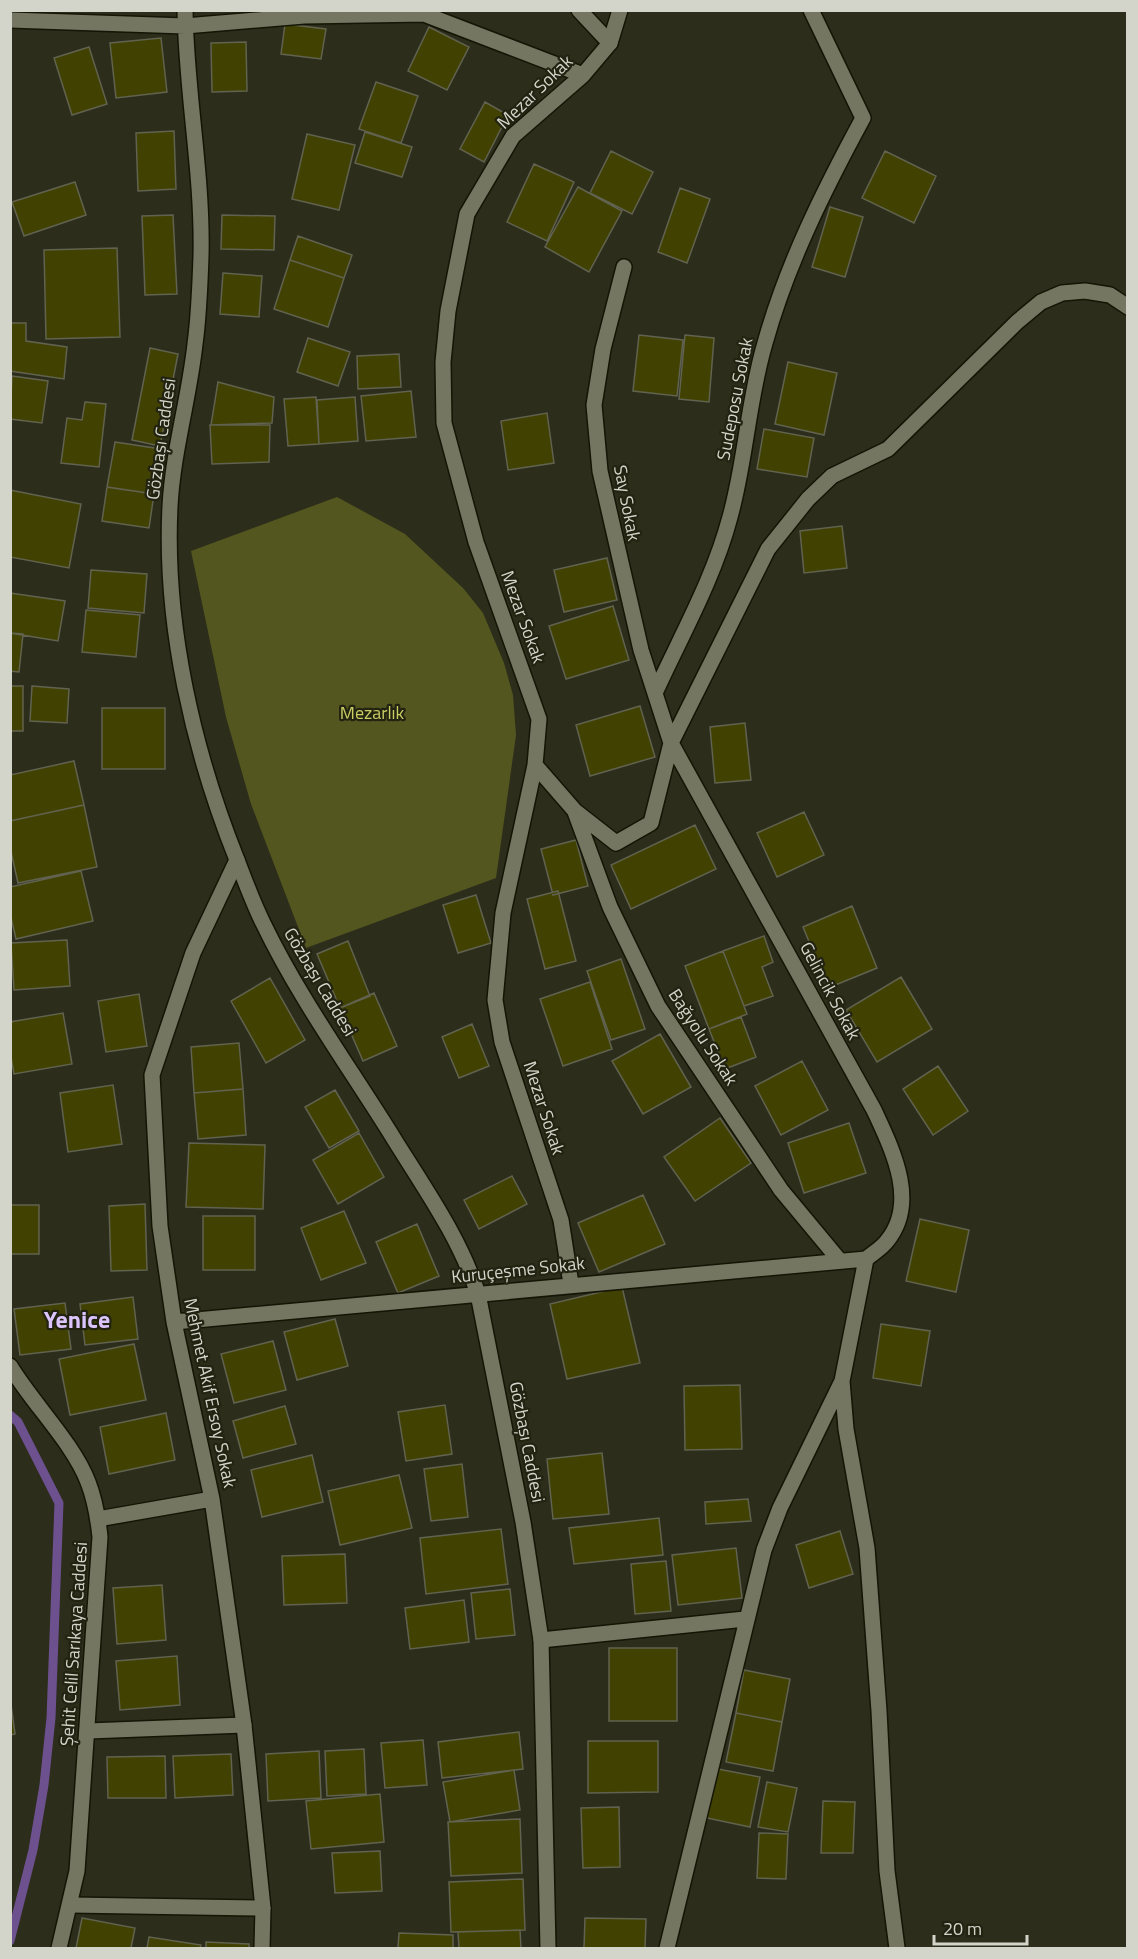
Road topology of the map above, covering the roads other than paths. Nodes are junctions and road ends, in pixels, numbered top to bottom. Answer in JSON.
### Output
{"nodes":[{"id":1,"x":579,"y":10,"type":"edge"},
{"id":2,"x":620,"y":10,"type":"edge"},
{"id":3,"x":811,"y":10,"type":"edge"},
{"id":4,"x":185,"y":18,"type":"edge"},
{"id":5,"x":10,"y":20,"type":"edge"},
{"id":6,"x":610,"y":44,"type":"junction"},
{"id":7,"x":583,"y":75,"type":"junction"},
{"id":8,"x":624,"y":267,"type":"dead end"},
{"id":9,"x":1128,"y":307,"type":"edge"},
{"id":10,"x":655,"y":693,"type":"junction"},
{"id":11,"x":671,"y":743,"type":"junction"},
{"id":12,"x":535,"y":765,"type":"junction"},
{"id":13,"x":575,"y":811,"type":"junction"},
{"id":14,"x":237,"y":860,"type":"junction"},
{"id":15,"x":866,"y":1259,"type":"junction"},
{"id":16,"x":840,"y":1261,"type":"junction"},
{"id":17,"x":571,"y":1284,"type":"junction"},
{"id":18,"x":478,"y":1294,"type":"junction"},
{"id":19,"x":174,"y":1322,"type":"junction"},
{"id":20,"x":10,"y":1365,"type":"edge"},
{"id":21,"x":842,"y":1382,"type":"junction"},
{"id":22,"x":212,"y":1499,"type":"junction"},
{"id":23,"x":98,"y":1519,"type":"junction"},
{"id":24,"x":745,"y":1619,"type":"junction"},
{"id":25,"x":541,"y":1640,"type":"junction"},
{"id":26,"x":244,"y":1725,"type":"junction"},
{"id":27,"x":88,"y":1731,"type":"junction"},
{"id":28,"x":71,"y":1905,"type":"junction"},
{"id":29,"x":263,"y":1908,"type":"junction"},
{"id":30,"x":59,"y":1948,"type":"edge"},
{"id":31,"x":262,"y":1948,"type":"edge"},
{"id":32,"x":548,"y":1948,"type":"edge"},
{"id":33,"x":667,"y":1948,"type":"edge"},
{"id":34,"x":897,"y":1948,"type":"edge"}],
"edges":[{"from":1,"to":6,"type":"street"},
{"from":2,"to":6,"type":"street","name":"Mezar Sokak"},
{"from":3,"to":10,"type":"street","name":"Sudeposu Sokak"},
{"from":4,"to":5,"type":"street"},
{"from":4,"to":7,"type":"street"},
{"from":4,"to":14,"type":"street","name":"Gözbaşı Caddesi"},
{"from":6,"to":7,"type":"street","name":"Mezar Sokak"},
{"from":7,"to":12,"type":"street","name":"Mezar Sokak"},
{"from":8,"to":10,"type":"street","name":"Say Sokak"},
{"from":9,"to":11,"type":"street"},
{"from":10,"to":11,"type":"street","name":"Say Sokak"},
{"from":11,"to":13,"type":"street"},
{"from":11,"to":15,"type":"street","name":"Gelincik Sokak"},
{"from":12,"to":13,"type":"street"},
{"from":12,"to":17,"type":"street","name":"Mezar Sokak"},
{"from":13,"to":16,"type":"street","name":"Bağyolu Sokak"},
{"from":14,"to":18,"type":"street","name":"Gözbaşı Caddesi"},
{"from":14,"to":19,"type":"street","name":"Mehmet Akif Ersoy Sokak"},
{"from":15,"to":16,"type":"street","name":"Kuruçeşme Sokak"},
{"from":15,"to":21,"type":"street"},
{"from":16,"to":17,"type":"street","name":"Kuruçeşme Sokak"},
{"from":17,"to":18,"type":"street","name":"Kuruçeşme Sokak"},
{"from":18,"to":19,"type":"street","name":"Kuruçeşme Sokak"},
{"from":18,"to":25,"type":"street","name":"Gözbaşı Caddesi"},
{"from":19,"to":22,"type":"street","name":"Mehmet Akif Ersoy Sokak"},
{"from":20,"to":23,"type":"street","name":"Şehit Celil Sarıkaya Caddesi"},
{"from":21,"to":24,"type":"street"},
{"from":21,"to":34,"type":"street"},
{"from":22,"to":23,"type":"street"},
{"from":22,"to":26,"type":"street","name":"Mehmet Akif Ersoy Sokak"},
{"from":23,"to":27,"type":"street","name":"Şehit Celil Sarıkaya Caddesi"},
{"from":24,"to":25,"type":"street"},
{"from":24,"to":33,"type":"street"},
{"from":25,"to":32,"type":"street","name":"Gözbaşı Caddesi"},
{"from":26,"to":27,"type":"street"},
{"from":26,"to":29,"type":"street","name":"Mehmet Akif Ersoy Sokak"},
{"from":27,"to":28,"type":"street","name":"Şehit Celil Sarıkaya Caddesi"},
{"from":28,"to":29,"type":"street"},
{"from":28,"to":30,"type":"street","name":"Şehit Celil Sarıkaya Caddesi"},
{"from":29,"to":31,"type":"street","name":"Mehmet Akif Ersoy Sokak"}]}
